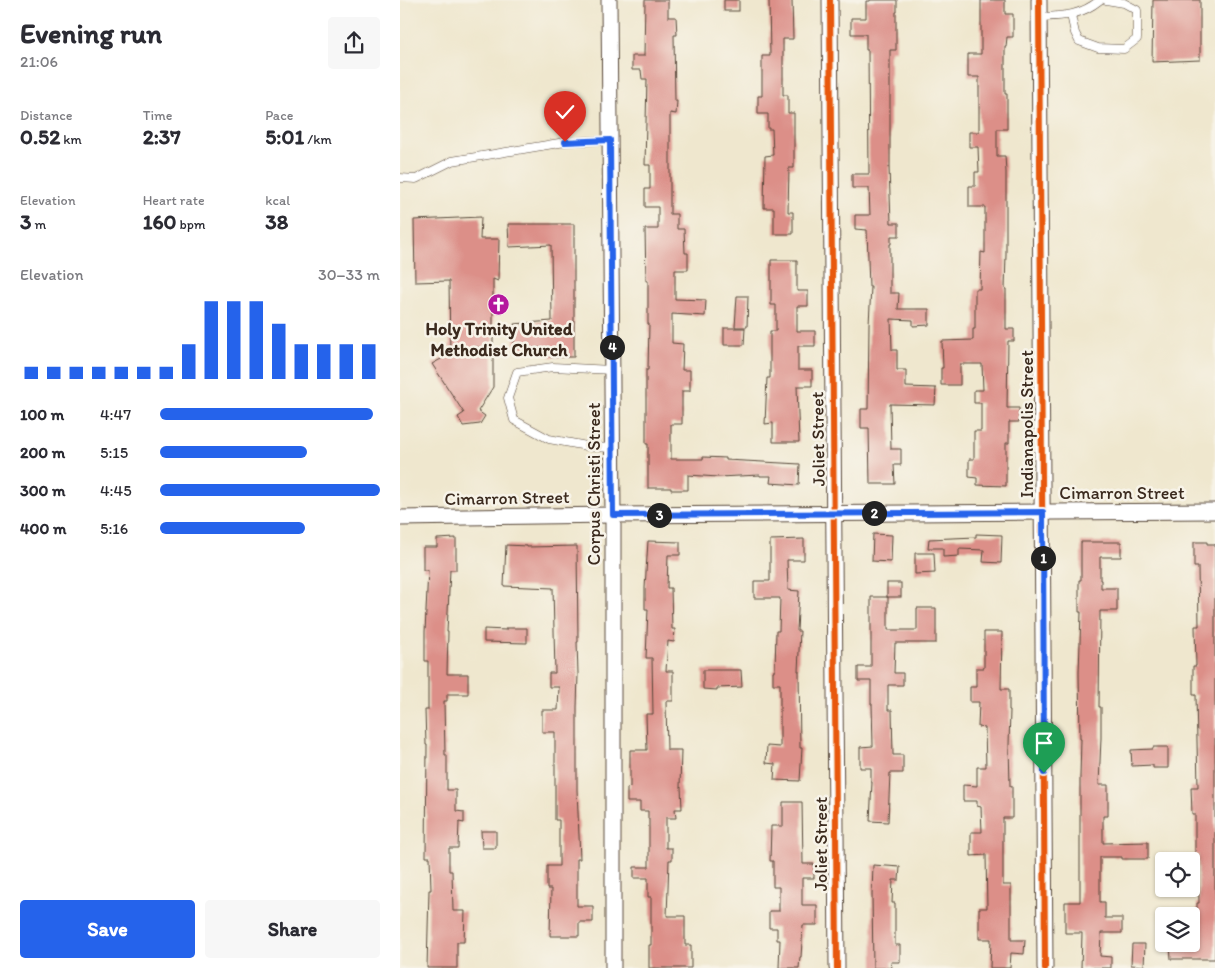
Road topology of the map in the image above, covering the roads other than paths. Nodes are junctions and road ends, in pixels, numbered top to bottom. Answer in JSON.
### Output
{"nodes":[{"id":1,"x":609,"y":0,"type":"edge"},
{"id":2,"x":830,"y":0,"type":"edge"},
{"id":3,"x":1040,"y":0,"type":"edge"},
{"id":4,"x":1100,"y":0,"type":"edge"},
{"id":5,"x":1106,"y":0,"type":"edge"},
{"id":6,"x":1070,"y":15,"type":"junction"},
{"id":7,"x":1040,"y":17,"type":"junction"},
{"id":8,"x":610,"y":140,"type":"junction"},
{"id":9,"x":400,"y":178,"type":"edge"},
{"id":10,"x":612,"y":370,"type":"junction"},
{"id":11,"x":612,"y":448,"type":"junction"},
{"id":12,"x":1215,"y":511,"type":"edge"},
{"id":13,"x":1043,"y":512,"type":"junction"},
{"id":14,"x":834,"y":514,"type":"junction"},
{"id":15,"x":613,"y":515,"type":"junction"},
{"id":16,"x":400,"y":518,"type":"edge"},
{"id":17,"x":613,"y":968,"type":"edge"},
{"id":18,"x":837,"y":968,"type":"edge"},
{"id":19,"x":1045,"y":968,"type":"edge"}],
"edges":[{"from":1,"to":8,"type":"street","name":"Corpus Christi Street"},
{"from":2,"to":14,"type":"street","name":"Joliet Street"},
{"from":3,"to":7,"type":"street","name":"Indianapolis Street"},
{"from":4,"to":6,"type":"lane"},
{"from":5,"to":6,"type":"lane"},
{"from":6,"to":7,"type":"lane"},
{"from":7,"to":13,"type":"street","name":"Indianapolis Street"},
{"from":8,"to":9,"type":"lane"},
{"from":8,"to":10,"type":"street","name":"Corpus Christi Street"},
{"from":10,"to":11,"type":"street","name":"Corpus Christi Street"},
{"from":10,"to":11,"type":"lane"},
{"from":11,"to":15,"type":"street","name":"Corpus Christi Street"},
{"from":12,"to":13,"type":"street","name":"Cimarron Street"},
{"from":13,"to":14,"type":"street","name":"Cimarron Street"},
{"from":13,"to":19,"type":"street","name":"Indianapolis Street"},
{"from":14,"to":15,"type":"street","name":"Cimarron Street"},
{"from":14,"to":18,"type":"street","name":"Joliet Street"},
{"from":15,"to":16,"type":"street","name":"Cimarron Street"},
{"from":15,"to":17,"type":"street","name":"Corpus Christi Street"}]}
